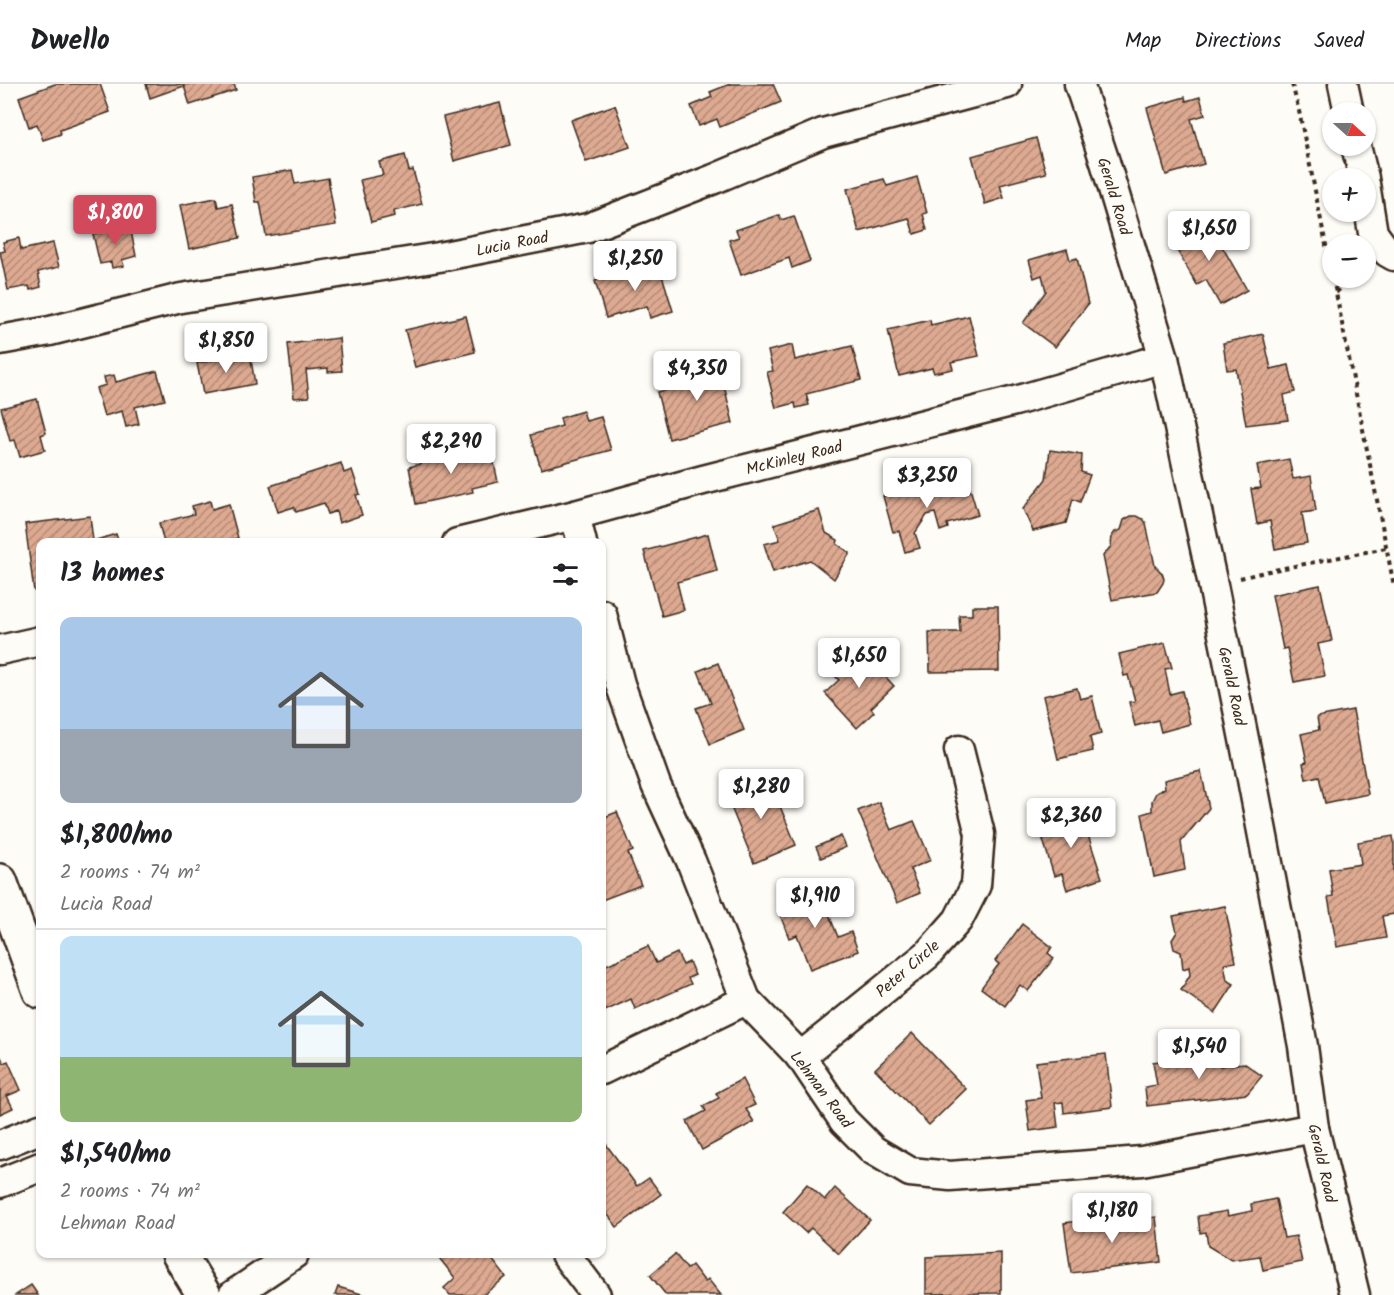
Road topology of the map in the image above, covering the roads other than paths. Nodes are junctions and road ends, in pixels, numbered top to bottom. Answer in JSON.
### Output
{"nodes":[{"id":1,"x":1006,"y":84,"type":"edge"},
{"id":2,"x":1079,"y":84,"type":"edge"},
{"id":3,"x":1342,"y":84,"type":"edge"},
{"id":4,"x":1346,"y":102,"type":"edge"},
{"id":5,"x":1371,"y":222,"type":"edge"},
{"id":6,"x":1394,"y":256,"type":"edge"},
{"id":7,"x":0,"y":340,"type":"edge"},
{"id":8,"x":1164,"y":358,"type":"junction"},
{"id":9,"x":575,"y":515,"type":"junction"},
{"id":10,"x":478,"y":538,"type":"edge"},
{"id":11,"x":581,"y":538,"type":"edge"},
{"id":12,"x":606,"y":630,"type":"edge"},
{"id":13,"x":36,"y":642,"type":"edge"},
{"id":14,"x":0,"y":650,"type":"edge"},
{"id":15,"x":959,"y":750,"type":"dead end"},
{"id":16,"x":0,"y":881,"type":"edge"},
{"id":17,"x":36,"y":980,"type":"edge"},
{"id":18,"x":746,"y":1000,"type":"junction"},
{"id":19,"x":800,"y":1057,"type":"junction"},
{"id":20,"x":606,"y":1068,"type":"edge"},
{"id":21,"x":1314,"y":1128,"type":"junction"},
{"id":22,"x":36,"y":1131,"type":"edge"},
{"id":23,"x":0,"y":1145,"type":"edge"},
{"id":24,"x":36,"y":1169,"type":"edge"},
{"id":25,"x":0,"y":1184,"type":"edge"},
{"id":26,"x":181,"y":1258,"type":"edge"},
{"id":27,"x":288,"y":1258,"type":"edge"},
{"id":28,"x":568,"y":1258,"type":"edge"},
{"id":29,"x":204,"y":1295,"type":"edge"},
{"id":30,"x":234,"y":1295,"type":"edge"},
{"id":31,"x":596,"y":1295,"type":"edge"},
{"id":32,"x":1355,"y":1295,"type":"edge"}],
"edges":[{"from":1,"to":7,"type":"street","name":"Lucia Road"},
{"from":2,"to":8,"type":"street","name":"Gerald Road"},
{"from":3,"to":4,"type":"street"},
{"from":5,"to":6,"type":"street"},
{"from":8,"to":9,"type":"street","name":"McKinley Road"},
{"from":8,"to":21,"type":"street","name":"Gerald Road"},
{"from":9,"to":10,"type":"street","name":"McKinley Road"},
{"from":9,"to":11,"type":"street"},
{"from":12,"to":18,"type":"street","name":"Lehman Road"},
{"from":13,"to":14,"type":"street"},
{"from":15,"to":19,"type":"street","name":"Peter Circle"},
{"from":16,"to":17,"type":"main road"},
{"from":18,"to":19,"type":"street","name":"Lehman Road"},
{"from":18,"to":20,"type":"street"},
{"from":19,"to":21,"type":"street","name":"Lehman Road"},
{"from":21,"to":32,"type":"street","name":"Gerald Road"},
{"from":22,"to":23,"type":"street"},
{"from":24,"to":25,"type":"street"},
{"from":26,"to":29,"type":"main road"},
{"from":27,"to":30,"type":"street"},
{"from":28,"to":31,"type":"street"}]}
